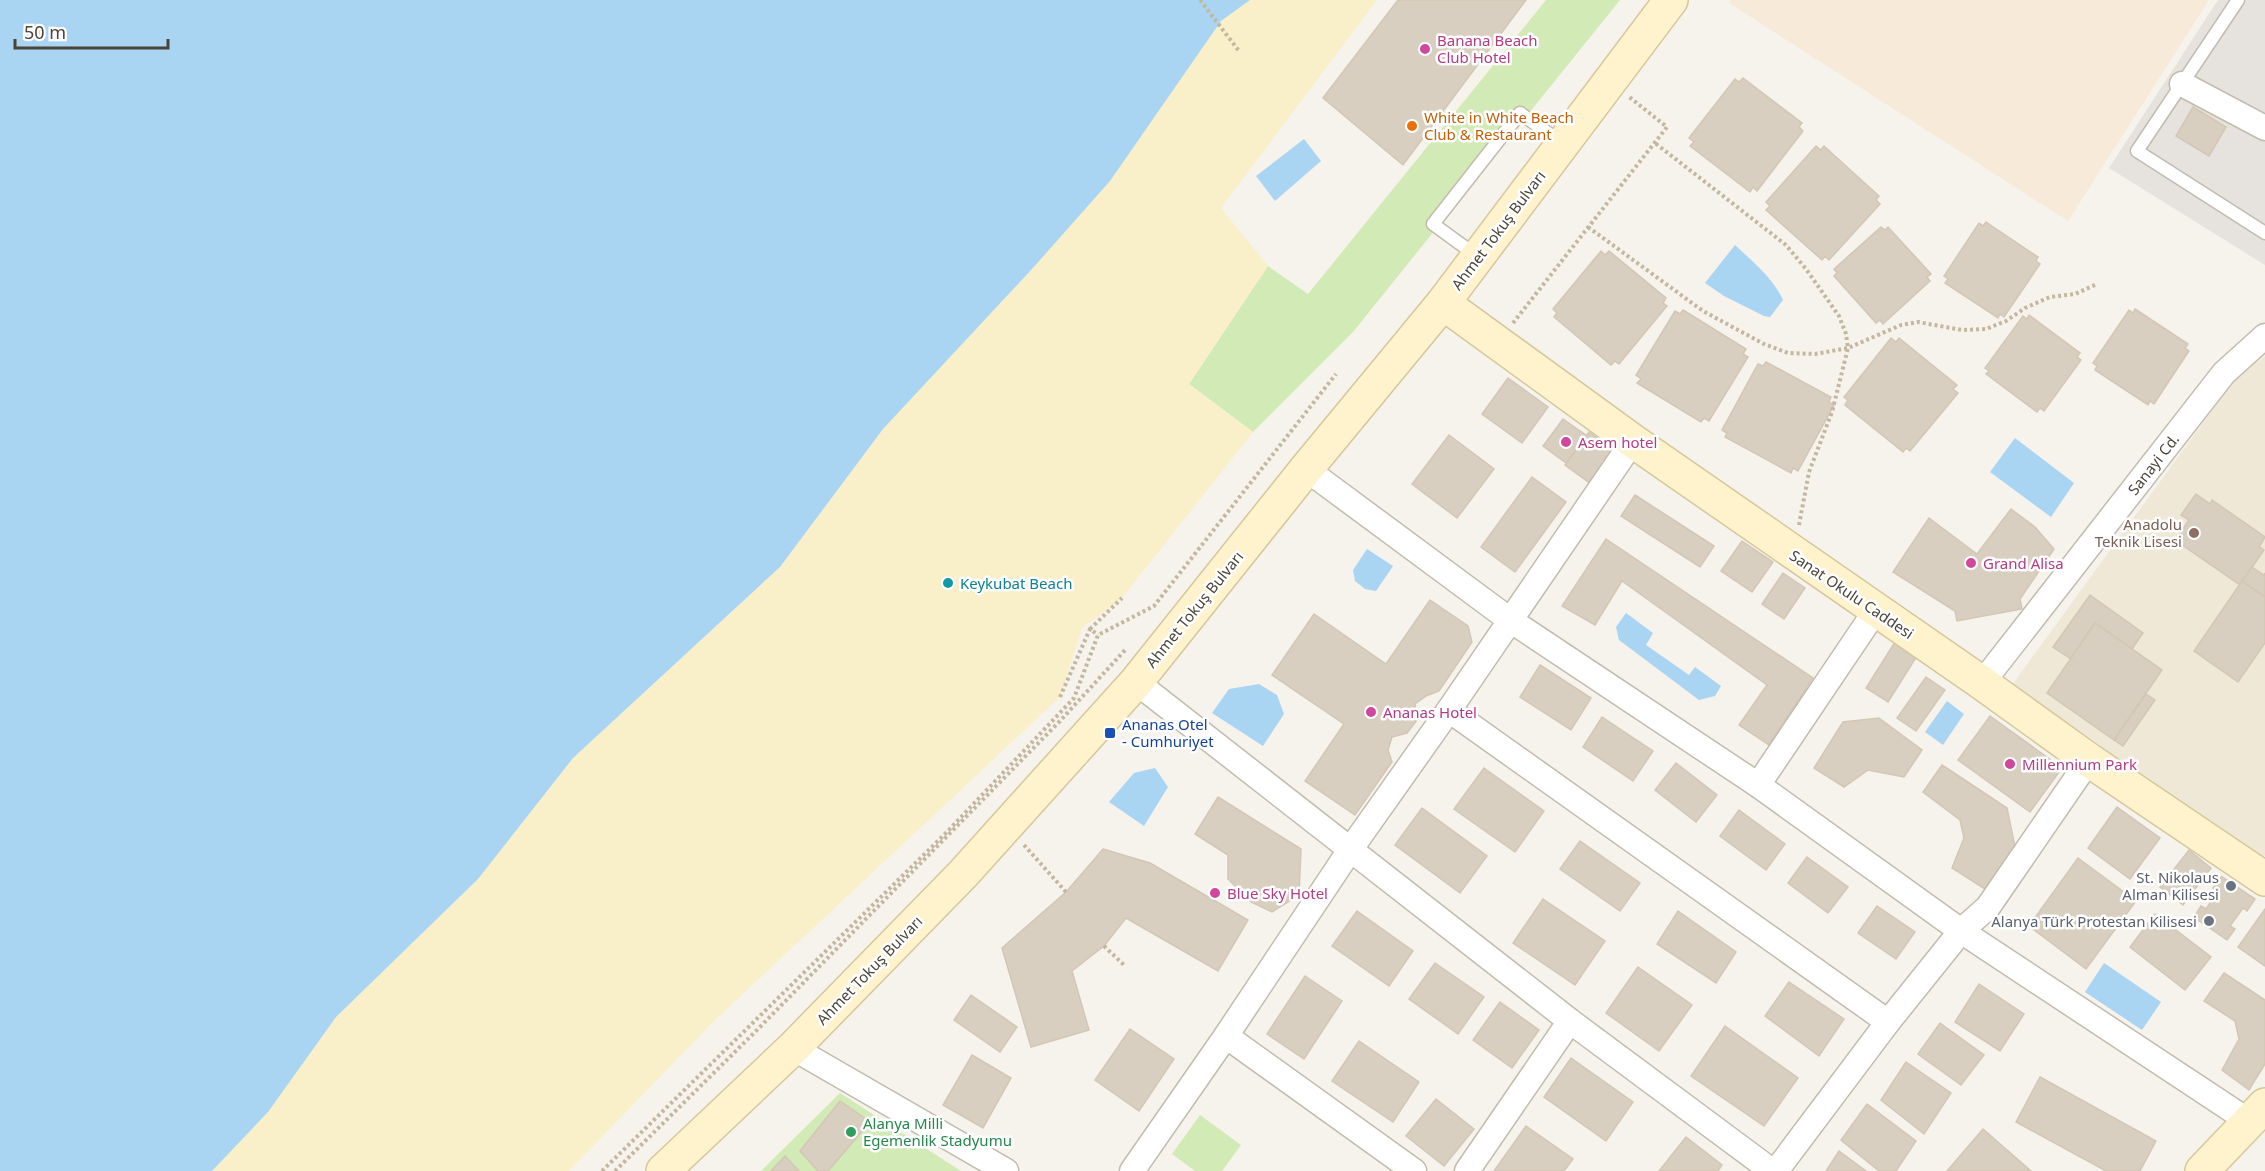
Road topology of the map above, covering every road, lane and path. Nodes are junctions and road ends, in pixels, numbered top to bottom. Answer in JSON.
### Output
{"nodes":[{"id":1,"x":1200,"y":0,"type":"edge"},
{"id":2,"x":1671,"y":0,"type":"edge"},
{"id":3,"x":2238,"y":0,"type":"edge"},
{"id":4,"x":1239,"y":51,"type":"dead end"},
{"id":5,"x":2182,"y":84,"type":"junction"},
{"id":6,"x":1628,"y":96,"type":"dead end"},
{"id":7,"x":2265,"y":128,"type":"edge"},
{"id":8,"x":1563,"y":143,"type":"junction"},
{"id":9,"x":1655,"y":143,"type":"junction"},
{"id":10,"x":1588,"y":227,"type":"junction"},
{"id":11,"x":2265,"y":233,"type":"edge"},
{"id":12,"x":1478,"y":256,"type":"junction"},
{"id":13,"x":2097,"y":285,"type":"dead end"},
{"id":14,"x":1443,"y":303,"type":"junction"},
{"id":15,"x":1512,"y":324,"type":"dead end"},
{"id":16,"x":2265,"y":336,"type":"edge"},
{"id":17,"x":1848,"y":348,"type":"junction"},
{"id":18,"x":1336,"y":374,"type":"dead end"},
{"id":19,"x":1633,"y":441,"type":"junction"},
{"id":20,"x":1306,"y":469,"type":"junction"},
{"id":21,"x":1788,"y":550,"type":"junction"},
{"id":22,"x":1122,"y":598,"type":"dead end"},
{"id":23,"x":1876,"y":610,"type":"junction"},
{"id":24,"x":1510,"y":620,"type":"junction"},
{"id":25,"x":1090,"y":629,"type":"junction"},
{"id":26,"x":1098,"y":635,"type":"junction"},
{"id":27,"x":1131,"y":643,"type":"dead end"},
{"id":28,"x":1136,"y":682,"type":"junction"},
{"id":29,"x":1982,"y":683,"type":"junction"},
{"id":30,"x":1060,"y":697,"type":"dead end"},
{"id":31,"x":1449,"y":710,"type":"junction"},
{"id":32,"x":2089,"y":760,"type":"junction"},
{"id":33,"x":1758,"y":785,"type":"junction"},
{"id":34,"x":1007,"y":825,"type":"junction"},
{"id":35,"x":1350,"y":850,"type":"junction"},
{"id":36,"x":2265,"y":879,"type":"edge"},
{"id":37,"x":1066,"y":892,"type":"dead end"},
{"id":38,"x":1961,"y":931,"type":"junction"},
{"id":39,"x":1104,"y":946,"type":"dead end"},
{"id":40,"x":1125,"y":966,"type":"dead end"},
{"id":41,"x":1570,"y":1021,"type":"junction"},
{"id":42,"x":1888,"y":1022,"type":"junction"},
{"id":43,"x":1226,"y":1036,"type":"junction"},
{"id":44,"x":793,"y":1048,"type":"junction"},
{"id":45,"x":2258,"y":1113,"type":"edge"},
{"id":46,"x":602,"y":1171,"type":"edge"},
{"id":47,"x":615,"y":1171,"type":"edge"},
{"id":48,"x":663,"y":1171,"type":"edge"},
{"id":49,"x":1006,"y":1171,"type":"edge"},
{"id":50,"x":1132,"y":1171,"type":"edge"},
{"id":51,"x":1414,"y":1171,"type":"edge"},
{"id":52,"x":1467,"y":1171,"type":"edge"},
{"id":53,"x":1774,"y":1171,"type":"edge"},
{"id":54,"x":2202,"y":1171,"type":"edge"}],
"edges":[{"from":1,"to":4,"type":"path"},
{"from":2,"to":8,"type":"main road","name":"Ahmet Tokuş Bulvarı"},
{"from":3,"to":5,"type":"lane"},
{"from":5,"to":7,"type":"street"},
{"from":5,"to":11,"type":"lane"},
{"from":6,"to":9,"type":"path"},
{"from":8,"to":12,"type":"main road","name":"Ahmet Tokuş Bulvarı"},
{"from":8,"to":12,"type":"lane"},
{"from":9,"to":10,"type":"path"},
{"from":9,"to":17,"type":"path"},
{"from":10,"to":15,"type":"path"},
{"from":10,"to":17,"type":"path"},
{"from":12,"to":14,"type":"main road","name":"Ahmet Tokuş Bulvarı"},
{"from":13,"to":17,"type":"path"},
{"from":14,"to":19,"type":"main road","name":"Sanat Okulu Caddesi"},
{"from":14,"to":20,"type":"main road","name":"Ahmet Tokuş Bulvarı"},
{"from":16,"to":29,"type":"street","name":"Sanayi Cd."},
{"from":17,"to":21,"type":"path"},
{"from":18,"to":26,"type":"path"},
{"from":19,"to":21,"type":"main road","name":"Sanat Okulu Caddesi"},
{"from":19,"to":24,"type":"street"},
{"from":20,"to":24,"type":"street"},
{"from":20,"to":28,"type":"main road","name":"Ahmet Tokuş Bulvarı"},
{"from":21,"to":23,"type":"main road","name":"Sanat Okulu Caddesi"},
{"from":22,"to":25,"type":"path"},
{"from":23,"to":29,"type":"main road","name":"Sanat Okulu Caddesi"},
{"from":23,"to":33,"type":"street"},
{"from":24,"to":31,"type":"street"},
{"from":24,"to":33,"type":"street"},
{"from":25,"to":26,"type":"path"},
{"from":25,"to":30,"type":"path"},
{"from":26,"to":46,"type":"path"},
{"from":27,"to":47,"type":"path"},
{"from":28,"to":34,"type":"main road","name":"Ahmet Tokuş Bulvarı"},
{"from":28,"to":35,"type":"street"},
{"from":29,"to":32,"type":"main road","name":"Sanat Okulu Caddesi"},
{"from":31,"to":35,"type":"street"},
{"from":31,"to":42,"type":"street"},
{"from":32,"to":36,"type":"main road","name":"Sanat Okulu Caddesi"},
{"from":32,"to":38,"type":"street"},
{"from":33,"to":38,"type":"street"},
{"from":34,"to":37,"type":"path"},
{"from":34,"to":44,"type":"main road","name":"Ahmet Tokuş Bulvarı"},
{"from":35,"to":41,"type":"street"},
{"from":35,"to":43,"type":"street"},
{"from":38,"to":42,"type":"street"},
{"from":38,"to":45,"type":"street"},
{"from":39,"to":40,"type":"path"},
{"from":41,"to":52,"type":"street"},
{"from":41,"to":53,"type":"street"},
{"from":42,"to":53,"type":"street"},
{"from":43,"to":50,"type":"street"},
{"from":43,"to":51,"type":"street"},
{"from":44,"to":48,"type":"main road","name":"Ahmet Tokuş Bulvarı"},
{"from":44,"to":49,"type":"street"},
{"from":45,"to":54,"type":"main road"}]}
